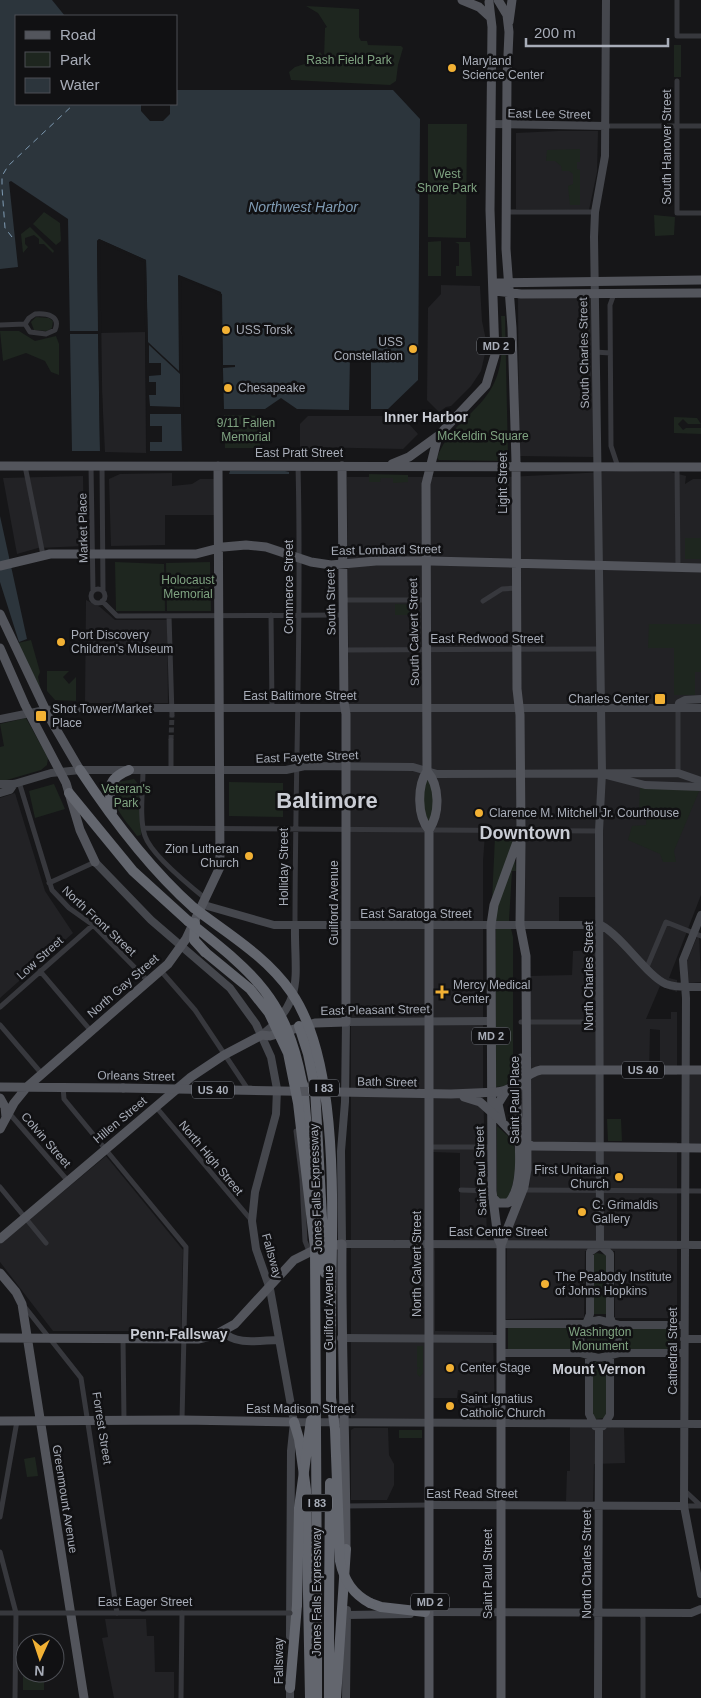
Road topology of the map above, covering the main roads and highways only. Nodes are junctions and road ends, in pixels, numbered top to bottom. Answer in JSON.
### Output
{"nodes":[{"id":1,"x":462,"y":0,"type":"edge"},
{"id":2,"x":490,"y":0,"type":"edge"},
{"id":3,"x":512,"y":0,"type":"edge"},
{"id":4,"x":606,"y":0,"type":"edge"},
{"id":5,"x":490,"y":18,"type":"junction"},
{"id":6,"x":508,"y":24,"type":"junction"},
{"id":7,"x":507,"y":78,"type":"junction"},
{"id":8,"x":491,"y":124,"type":"junction"},
{"id":9,"x":507,"y":124,"type":"junction"},
{"id":10,"x":606,"y":126,"type":"junction"},
{"id":11,"x":701,"y":280,"type":"edge"},
{"id":12,"x":594,"y":281,"type":"junction"},
{"id":13,"x":508,"y":282,"type":"junction"},
{"id":14,"x":494,"y":287,"type":"junction"},
{"id":15,"x":701,"y":293,"type":"edge"},
{"id":16,"x":510,"y":294,"type":"junction"},
{"id":17,"x":595,"y":294,"type":"junction"},
{"id":18,"x":438,"y":436,"type":"junction"},
{"id":19,"x":0,"y":466,"type":"edge"},
{"id":20,"x":218,"y":466,"type":"junction"},
{"id":21,"x":342,"y":466,"type":"junction"},
{"id":22,"x":386,"y":466,"type":"junction"},
{"id":23,"x":430,"y":467,"type":"junction"},
{"id":24,"x":516,"y":467,"type":"junction"},
{"id":25,"x":597,"y":467,"type":"junction"},
{"id":26,"x":701,"y":467,"type":"edge"},
{"id":27,"x":218,"y":548,"type":"junction"},
{"id":28,"x":425,"y":561,"type":"junction"},
{"id":29,"x":515,"y":563,"type":"junction"},
{"id":30,"x":4,"y":565,"type":"edge"},
{"id":31,"x":343,"y":565,"type":"junction"},
{"id":32,"x":599,"y":565,"type":"junction"},
{"id":33,"x":701,"y":568,"type":"edge"},
{"id":34,"x":0,"y":614,"type":"edge"},
{"id":35,"x":0,"y":648,"type":"edge"},
{"id":36,"x":701,"y":699,"type":"edge"},
{"id":37,"x":220,"y":707,"type":"junction"},
{"id":38,"x":518,"y":707,"type":"junction"},
{"id":39,"x":601,"y":707,"type":"junction"},
{"id":40,"x":345,"y":708,"type":"junction"},
{"id":41,"x":426,"y":708,"type":"junction"},
{"id":42,"x":678,"y":708,"type":"junction"},
{"id":43,"x":701,"y":708,"type":"edge"},
{"id":44,"x":45,"y":710,"type":"junction"},
{"id":45,"x":29,"y":712,"type":"junction"},
{"id":46,"x":0,"y":719,"type":"edge"},
{"id":47,"x":346,"y":767,"type":"junction"},
{"id":48,"x":80,"y":770,"type":"junction"},
{"id":49,"x":129,"y":770,"type":"junction"},
{"id":50,"x":220,"y":771,"type":"junction"},
{"id":51,"x":427,"y":771,"type":"junction"},
{"id":52,"x":60,"y":772,"type":"junction"},
{"id":53,"x":602,"y":773,"type":"junction"},
{"id":54,"x":521,"y":774,"type":"junction"},
{"id":55,"x":16,"y":783,"type":"junction"},
{"id":56,"x":0,"y":784,"type":"edge"},
{"id":57,"x":700,"y":784,"type":"edge"},
{"id":58,"x":0,"y":793,"type":"edge"},
{"id":59,"x":69,"y":793,"type":"junction"},
{"id":60,"x":112,"y":812,"type":"junction"},
{"id":61,"x":429,"y":830,"type":"junction"},
{"id":62,"x":521,"y":831,"type":"junction"},
{"id":63,"x":95,"y":862,"type":"joint"},
{"id":64,"x":201,"y":904,"type":"junction"},
{"id":65,"x":701,"y":915,"type":"edge"},
{"id":66,"x":191,"y":922,"type":"junction"},
{"id":67,"x":296,"y":925,"type":"junction"},
{"id":68,"x":346,"y":925,"type":"junction"},
{"id":69,"x":429,"y":925,"type":"junction"},
{"id":70,"x":491,"y":925,"type":"junction"},
{"id":71,"x":517,"y":925,"type":"junction"},
{"id":72,"x":601,"y":925,"type":"junction"},
{"id":73,"x":697,"y":935,"type":"edge"},
{"id":74,"x":182,"y":946,"type":"junction"},
{"id":75,"x":296,"y":984,"type":"joint"},
{"id":76,"x":684,"y":987,"type":"junction"},
{"id":77,"x":701,"y":987,"type":"edge"},
{"id":78,"x":429,"y":1021,"type":"junction"},
{"id":79,"x":491,"y":1021,"type":"junction"},
{"id":80,"x":346,"y":1022,"type":"junction"},
{"id":81,"x":524,"y":1022,"type":"junction"},
{"id":82,"x":315,"y":1023,"type":"junction"},
{"id":83,"x":299,"y":1026,"type":"junction"},
{"id":84,"x":262,"y":1035,"type":"junction"},
{"id":85,"x":308,"y":1054,"type":"junction"},
{"id":86,"x":600,"y":1070,"type":"junction"},
{"id":87,"x":686,"y":1070,"type":"junction"},
{"id":88,"x":701,"y":1070,"type":"edge"},
{"id":89,"x":527,"y":1076,"type":"junction"},
{"id":90,"x":518,"y":1084,"type":"junction"},
{"id":91,"x":0,"y":1087,"type":"edge"},
{"id":92,"x":27,"y":1087,"type":"junction"},
{"id":93,"x":502,"y":1092,"type":"junction"},
{"id":94,"x":452,"y":1094,"type":"junction"},
{"id":95,"x":0,"y":1098,"type":"edge"},
{"id":96,"x":527,"y":1100,"type":"junction"},
{"id":97,"x":7,"y":1115,"type":"junction"},
{"id":98,"x":500,"y":1120,"type":"junction"},
{"id":99,"x":0,"y":1129,"type":"edge"},
{"id":100,"x":518,"y":1139,"type":"junction"},
{"id":101,"x":528,"y":1145,"type":"junction"},
{"id":102,"x":600,"y":1147,"type":"junction"},
{"id":103,"x":686,"y":1148,"type":"junction"},
{"id":104,"x":701,"y":1148,"type":"edge"},
{"id":105,"x":492,"y":1194,"type":"junction"},
{"id":106,"x":0,"y":1239,"type":"edge"},
{"id":107,"x":342,"y":1244,"type":"junction"},
{"id":108,"x":685,"y":1244,"type":"junction"},
{"id":109,"x":701,"y":1244,"type":"edge"},
{"id":110,"x":429,"y":1245,"type":"junction"},
{"id":111,"x":501,"y":1245,"type":"junction"},
{"id":112,"x":600,"y":1245,"type":"junction"},
{"id":113,"x":312,"y":1249,"type":"junction"},
{"id":114,"x":0,"y":1273,"type":"edge"},
{"id":115,"x":270,"y":1288,"type":"junction"},
{"id":116,"x":22,"y":1304,"type":"joint"},
{"id":117,"x":331,"y":1318,"type":"junction"},
{"id":118,"x":501,"y":1324,"type":"junction"},
{"id":119,"x":588,"y":1324,"type":"junction"},
{"id":120,"x":611,"y":1324,"type":"junction"},
{"id":121,"x":684,"y":1325,"type":"junction"},
{"id":122,"x":224,"y":1332,"type":"junction"},
{"id":123,"x":0,"y":1338,"type":"edge"},
{"id":124,"x":27,"y":1338,"type":"junction"},
{"id":125,"x":341,"y":1338,"type":"junction"},
{"id":126,"x":430,"y":1338,"type":"junction"},
{"id":127,"x":501,"y":1338,"type":"junction"},
{"id":128,"x":684,"y":1339,"type":"junction"},
{"id":129,"x":701,"y":1339,"type":"edge"},
{"id":130,"x":279,"y":1340,"type":"junction"},
{"id":131,"x":501,"y":1353,"type":"junction"},
{"id":132,"x":684,"y":1353,"type":"junction"},
{"id":133,"x":588,"y":1354,"type":"junction"},
{"id":134,"x":610,"y":1354,"type":"junction"},
{"id":135,"x":316,"y":1395,"type":"junction"},
{"id":136,"x":331,"y":1398,"type":"junction"},
{"id":137,"x":0,"y":1421,"type":"edge"},
{"id":138,"x":40,"y":1421,"type":"junction"},
{"id":139,"x":343,"y":1421,"type":"junction"},
{"id":140,"x":294,"y":1422,"type":"junction"},
{"id":141,"x":430,"y":1422,"type":"junction"},
{"id":142,"x":502,"y":1423,"type":"junction"},
{"id":143,"x":684,"y":1424,"type":"junction"},
{"id":144,"x":701,"y":1424,"type":"edge"},
{"id":145,"x":600,"y":1425,"type":"junction"},
{"id":146,"x":430,"y":1505,"type":"junction"},
{"id":147,"x":500,"y":1506,"type":"junction"},
{"id":148,"x":598,"y":1506,"type":"junction"},
{"id":149,"x":684,"y":1506,"type":"junction"},
{"id":150,"x":346,"y":1549,"type":"junction"},
{"id":151,"x":701,"y":1594,"type":"edge"},
{"id":152,"x":701,"y":1609,"type":"edge"},
{"id":153,"x":427,"y":1612,"type":"junction"},
{"id":154,"x":501,"y":1612,"type":"junction"},
{"id":155,"x":598,"y":1613,"type":"junction"},
{"id":156,"x":347,"y":1615,"type":"junction"},
{"id":157,"x":290,"y":1693,"type":"edge"},
{"id":158,"x":84,"y":1698,"type":"edge"},
{"id":159,"x":310,"y":1698,"type":"edge"},
{"id":160,"x":317,"y":1698,"type":"edge"},
{"id":161,"x":329,"y":1698,"type":"edge"},
{"id":162,"x":336,"y":1698,"type":"edge"},
{"id":163,"x":346,"y":1698,"type":"edge"},
{"id":164,"x":429,"y":1698,"type":"edge"},
{"id":165,"x":501,"y":1698,"type":"edge"},
{"id":166,"x":598,"y":1698,"type":"edge"}],
"edges":[{"from":1,"to":5,"type":"main road"},
{"from":2,"to":5,"type":"main road","number":"MD 2"},
{"from":2,"to":6,"type":"main road","name":"Light Street"},
{"from":2,"to":7,"type":"main road","name":"Light Street"},
{"from":3,"to":6,"type":"main road"},
{"from":4,"to":10,"type":"main road","name":"South Charles Street"},
{"from":5,"to":8,"type":"main road","number":"MD 2"},
{"from":6,"to":7,"type":"main road","name":"Light Street"},
{"from":7,"to":9,"type":"main road","name":"Light Street"},
{"from":8,"to":9,"type":"main road","name":"East Lee Street"},
{"from":8,"to":14,"type":"main road","number":"MD 2"},
{"from":9,"to":10,"type":"main road","name":"East Lee Street"},
{"from":9,"to":13,"type":"main road","name":"Light Street","number":"MD 2"},
{"from":10,"to":12,"type":"main road","name":"South Charles Street"},
{"from":11,"to":12,"type":"main road"},
{"from":12,"to":13,"type":"main road"},
{"from":12,"to":17,"type":"main road","name":"South Charles Street"},
{"from":13,"to":14,"type":"main road"},
{"from":13,"to":16,"type":"main road","name":"Light Street","number":"MD 2"},
{"from":14,"to":16,"type":"main road"},
{"from":14,"to":18,"type":"main road","number":"MD 2"},
{"from":15,"to":17,"type":"main road"},
{"from":16,"to":17,"type":"main road"},
{"from":16,"to":24,"type":"main road","name":"Light Street","number":"MD 2"},
{"from":17,"to":25,"type":"main road","name":"South Charles Street"},
{"from":18,"to":22,"type":"main road"},
{"from":18,"to":23,"type":"main road","number":"MD 2"},
{"from":19,"to":20,"type":"main road","name":"East Pratt Street"},
{"from":20,"to":21,"type":"main road","name":"East Pratt Street"},
{"from":20,"to":27,"type":"main road","name":"North Gay Street"},
{"from":21,"to":22,"type":"main road","name":"East Pratt Street"},
{"from":21,"to":31,"type":"main road","name":"South Street"},
{"from":22,"to":23,"type":"main road","name":"East Pratt Street"},
{"from":23,"to":24,"type":"main road","name":"East Pratt Street"},
{"from":23,"to":28,"type":"main road","name":"South Calvert Street","number":"MD 2"},
{"from":24,"to":25,"type":"main road","name":"East Pratt Street"},
{"from":24,"to":29,"type":"main road","name":"Light Street","number":"MD 2"},
{"from":25,"to":26,"type":"main road","name":"East Pratt Street"},
{"from":25,"to":32,"type":"main road","name":"South Charles Street"},
{"from":27,"to":30,"type":"main road","name":"East Lombard Street"},
{"from":27,"to":31,"type":"main road","name":"East Lombard Street"},
{"from":27,"to":37,"type":"main road","name":"North Gay Street"},
{"from":28,"to":29,"type":"main road","name":"East Lombard Street"},
{"from":28,"to":31,"type":"main road","name":"East Lombard Street"},
{"from":28,"to":41,"type":"main road","name":"South Calvert Street","number":"MD 2"},
{"from":29,"to":32,"type":"main road","name":"East Lombard Street"},
{"from":29,"to":38,"type":"main road","name":"Light Street","number":"MD 2"},
{"from":31,"to":40,"type":"main road","name":"South Street"},
{"from":32,"to":33,"type":"main road","name":"East Lombard Street"},
{"from":32,"to":39,"type":"main road","name":"South Charles Street"},
{"from":34,"to":44,"type":"main road"},
{"from":35,"to":45,"type":"main road"},
{"from":36,"to":42,"type":"main road"},
{"from":37,"to":40,"type":"main road","name":"East Baltimore Street"},
{"from":37,"to":44,"type":"main road","name":"East Baltimore Street"},
{"from":37,"to":50,"type":"main road","name":"North Gay Street"},
{"from":38,"to":39,"type":"main road","name":"East Baltimore Street"},
{"from":38,"to":41,"type":"main road","name":"East Baltimore Street"},
{"from":38,"to":54,"type":"main road","name":"Saint Paul Street","number":"MD 2"},
{"from":39,"to":42,"type":"main road","name":"East Baltimore Street"},
{"from":39,"to":53,"type":"main road","name":"North Charles Street"},
{"from":40,"to":41,"type":"main road","name":"East Baltimore Street"},
{"from":40,"to":47,"type":"main road","name":"Guilford Avenue"},
{"from":41,"to":51,"type":"main road","name":"North Calvert Street","number":"MD 2"},
{"from":42,"to":43,"type":"main road","name":"East Baltimore Street"},
{"from":44,"to":45,"type":"main road","name":"East Baltimore Street"},
{"from":44,"to":48,"type":"main road"},
{"from":45,"to":46,"type":"main road","name":"East Baltimore Street"},
{"from":45,"to":52,"type":"main road"},
{"from":47,"to":50,"type":"main road","name":"East Fayette Street"},
{"from":47,"to":51,"type":"main road","name":"East Fayette Street"},
{"from":47,"to":68,"type":"main road","name":"Guilford Avenue"},
{"from":48,"to":49,"type":"main road","name":"East Fayette Street"},
{"from":48,"to":52,"type":"main road","name":"East Fayette Street"},
{"from":48,"to":60,"type":"highway","name":"Jones Falls Expressway","number":"I 83"},
{"from":49,"to":50,"type":"main road","name":"East Fayette Street"},
{"from":49,"to":60,"type":"highway"},
{"from":50,"to":64,"type":"main road","name":"North Gay Street"},
{"from":51,"to":54,"type":"main road","name":"East Fayette Street"},
{"from":51,"to":61,"type":"main road","name":"North Calvert Street","number":"MD 2"},
{"from":51,"to":61,"type":"main road","name":"North Calvert Street"},
{"from":52,"to":55,"type":"main road","name":"East Fayette Street"},
{"from":52,"to":59,"type":"main road"},
{"from":53,"to":54,"type":"main road","name":"East Fayette Street"},
{"from":53,"to":57,"type":"main road"},
{"from":53,"to":57,"type":"main road","name":"East Fayette Street"},
{"from":53,"to":72,"type":"main road","name":"North Charles Street"},
{"from":54,"to":62,"type":"main road","name":"Saint Paul Street","number":"MD 2"},
{"from":55,"to":56,"type":"main road","name":"East Fayette Street"},
{"from":55,"to":58,"type":"main road","name":"East Fayette Street"},
{"from":59,"to":63,"type":"main road"},
{"from":59,"to":66,"type":"highway","name":"Jones Falls Expressway","number":"I 83"},
{"from":60,"to":64,"type":"highway","name":"Jones Falls Expressway","number":"I 83"},
{"from":61,"to":69,"type":"main road","name":"North Calvert Street","number":"MD 2"},
{"from":62,"to":70,"type":"main road","name":"Saint Paul Street","number":"MD 2"},
{"from":62,"to":71,"type":"main road","name":"Saint Paul Place"},
{"from":63,"to":74,"type":"main road","name":"Fallsway"},
{"from":64,"to":66,"type":"main road","name":"North Gay Street"},
{"from":64,"to":67,"type":"main road","name":"East Saratoga Street"},
{"from":64,"to":117,"type":"highway","name":"Jones Falls Expressway","number":"I 83","bridge":true},
{"from":65,"to":73,"type":"main road","name":"Cathedral Street"},
{"from":66,"to":74,"type":"main road","name":"North Gay Street"},
{"from":66,"to":113,"type":"highway","bridge":true},
{"from":66,"to":113,"type":"highway","name":"Jones Falls Expressway","number":"I 83","bridge":true},
{"from":67,"to":68,"type":"main road","name":"East Saratoga Street"},
{"from":67,"to":75,"type":"main road","name":"Holliday Street"},
{"from":68,"to":69,"type":"main road","name":"East Saratoga Street"},
{"from":68,"to":80,"type":"main road","name":"Guilford Avenue"},
{"from":69,"to":70,"type":"main road","name":"East Saratoga Street"},
{"from":69,"to":78,"type":"main road","name":"North Calvert Street","number":"MD 2"},
{"from":70,"to":71,"type":"main road","name":"East Saratoga Street"},
{"from":70,"to":79,"type":"main road","name":"Saint Paul Street","number":"MD 2"},
{"from":71,"to":72,"type":"main road","name":"East Saratoga Street"},
{"from":71,"to":81,"type":"main road","name":"Saint Paul Place"},
{"from":72,"to":76,"type":"main road"},
{"from":72,"to":86,"type":"main road","name":"North Charles Street"},
{"from":73,"to":76,"type":"main road","name":"Cathedral Street"},
{"from":74,"to":84,"type":"main road","name":"Fallsway"},
{"from":74,"to":92,"type":"main road","name":"North Gay Street"},
{"from":75,"to":84,"type":"main road","name":"Hillen Street"},
{"from":76,"to":77,"type":"main road"},
{"from":76,"to":87,"type":"main road","name":"Cathedral Street"},
{"from":78,"to":79,"type":"main road","name":"East Pleasant Street"},
{"from":78,"to":80,"type":"main road","name":"East Pleasant Street"},
{"from":78,"to":110,"type":"main road","name":"North Calvert Street","number":"MD 2"},
{"from":79,"to":105,"type":"main road","name":"Saint Paul Street","number":"MD 2"},
{"from":80,"to":82,"type":"main road","name":"East Pleasant Street"},
{"from":80,"to":107,"type":"main road","name":"Guilford Avenue"},
{"from":81,"to":89,"type":"main road","name":"Saint Paul Place"},
{"from":81,"to":90,"type":"main road","name":"Saint Paul Place"},
{"from":82,"to":83,"type":"main road","name":"East Pleasant Street"},
{"from":82,"to":85,"type":"highway"},
{"from":83,"to":84,"type":"main road","name":"East Pleasant Street"},
{"from":83,"to":85,"type":"highway"},
{"from":84,"to":106,"type":"main road","name":"Hillen Street"},
{"from":84,"to":115,"type":"main road","name":"Fallsway"},
{"from":85,"to":117,"type":"highway","bridge":true},
{"from":86,"to":87,"type":"main road","number":"US 40"},
{"from":86,"to":89,"type":"main road","number":"US 40"},
{"from":86,"to":102,"type":"main road","name":"North Charles Street"},
{"from":87,"to":88,"type":"main road","number":"US 40"},
{"from":87,"to":103,"type":"main road","name":"Cathedral Street"},
{"from":89,"to":90,"type":"main road","number":"US 40"},
{"from":89,"to":96,"type":"main road","name":"Saint Paul Place"},
{"from":90,"to":93,"type":"main road","name":"Orleans Street","number":"US 40"},
{"from":90,"to":96,"type":"main road"},
{"from":90,"to":100,"type":"main road","name":"Saint Paul Place"},
{"from":91,"to":92,"type":"main road","name":"Orleans Street","number":"US 40"},
{"from":92,"to":94,"type":"main road","name":"Orleans Street","number":"US 40","bridge":true},
{"from":92,"to":97,"type":"main road","name":"North Gay Street"},
{"from":93,"to":94,"type":"main road","name":"Orleans Street","number":"US 40","bridge":true},
{"from":93,"to":98,"type":"main road"},
{"from":94,"to":98,"type":"main road","name":"Orleans Street","number":"US 40","bridge":true},
{"from":95,"to":97,"type":"main road"},
{"from":96,"to":101,"type":"main road","name":"Saint Paul Place"},
{"from":97,"to":99,"type":"main road","name":"North Gay Street"},
{"from":98,"to":100,"type":"main road","name":"Orleans Street","number":"US 40"},
{"from":100,"to":101,"type":"main road","name":"Orleans Street","number":"US 40"},
{"from":100,"to":105,"type":"main road","name":"Saint Paul Place"},
{"from":101,"to":102,"type":"main road","number":"US 40"},
{"from":101,"to":111,"type":"main road","name":"Saint Paul Place"},
{"from":102,"to":103,"type":"main road","number":"US 40"},
{"from":102,"to":112,"type":"main road","name":"North Charles Street"},
{"from":103,"to":104,"type":"main road","number":"US 40"},
{"from":103,"to":108,"type":"main road","name":"Cathedral Street"},
{"from":105,"to":111,"type":"main road","name":"Saint Paul Street","number":"MD 2"},
{"from":107,"to":110,"type":"main road","name":"East Centre Street"},
{"from":107,"to":113,"type":"main road","name":"East Centre Street"},
{"from":107,"to":125,"type":"main road","name":"Guilford Avenue"},
{"from":108,"to":109,"type":"main road","name":"East Centre Street"},
{"from":108,"to":112,"type":"main road","name":"East Centre Street"},
{"from":108,"to":121,"type":"main road","name":"Cathedral Street"},
{"from":110,"to":111,"type":"main road","name":"East Centre Street"},
{"from":110,"to":126,"type":"main road","name":"North Calvert Street","number":"MD 2"},
{"from":111,"to":112,"type":"main road","name":"East Centre Street"},
{"from":111,"to":118,"type":"main road","name":"Saint Paul Street","number":"MD 2"},
{"from":112,"to":119,"type":"main road"},
{"from":112,"to":120,"type":"main road"},
{"from":113,"to":115,"type":"main road","name":"East Centre Street"},
{"from":113,"to":135,"type":"highway","name":"Jones Falls Expressway","number":"I 83","bridge":true},
{"from":114,"to":116,"type":"main road","name":"Forrest Street"},
{"from":115,"to":122,"type":"main road","name":"East Centre Street"},
{"from":115,"to":130,"type":"main road","name":"Fallsway"},
{"from":116,"to":124,"type":"main road","name":"Greenmount Avenue"},
{"from":117,"to":136,"type":"highway","name":"Jones Falls Expressway","number":"I 83"},
{"from":118,"to":119,"type":"main road"},
{"from":118,"to":127,"type":"main road","name":"Saint Paul Street","number":"MD 2"},
{"from":119,"to":120,"type":"main road"},
{"from":119,"to":133,"type":"main road"},
{"from":120,"to":121,"type":"main road"},
{"from":120,"to":134,"type":"main road"},
{"from":121,"to":128,"type":"main road","name":"Cathedral Street"},
{"from":122,"to":124,"type":"main road"},
{"from":122,"to":130,"type":"main road"},
{"from":123,"to":124,"type":"main road"},
{"from":124,"to":138,"type":"main road","name":"Greenmount Avenue"},
{"from":125,"to":126,"type":"main road"},
{"from":125,"to":139,"type":"main road","name":"Guilford Avenue"},
{"from":126,"to":127,"type":"main road"},
{"from":126,"to":141,"type":"main road","name":"North Calvert Street","number":"MD 2"},
{"from":127,"to":131,"type":"main road","name":"Saint Paul Street","number":"MD 2"},
{"from":128,"to":129,"type":"main road"},
{"from":128,"to":132,"type":"main road","name":"Cathedral Street"},
{"from":130,"to":140,"type":"main road","name":"Fallsway"},
{"from":131,"to":133,"type":"main road"},
{"from":131,"to":142,"type":"main road","name":"Saint Paul Street","number":"MD 2"},
{"from":132,"to":134,"type":"main road"},
{"from":132,"to":143,"type":"main road","name":"Cathedral Street"},
{"from":133,"to":134,"type":"main road"},
{"from":133,"to":145,"type":"main road"},
{"from":134,"to":145,"type":"main road"},
{"from":135,"to":157,"type":"highway","bridge":true},
{"from":135,"to":160,"type":"highway","name":"Jones Falls Expressway","number":"I 83","bridge":true},
{"from":136,"to":153,"type":"highway","bridge":true},
{"from":136,"to":161,"type":"highway","name":"Jones Falls Expressway","number":"I 83","bridge":true},
{"from":137,"to":138,"type":"main road","name":"East Madison Street"},
{"from":138,"to":140,"type":"main road","name":"East Madison Street"},
{"from":138,"to":158,"type":"main road","name":"Greenmount Avenue"},
{"from":139,"to":140,"type":"main road","name":"East Madison Street"},
{"from":139,"to":141,"type":"main road","name":"East Madison Street"},
{"from":139,"to":150,"type":"main road","name":"Guilford Avenue"},
{"from":140,"to":157,"type":"main road","name":"Fallsway"},
{"from":140,"to":159,"type":"highway","bridge":true},
{"from":141,"to":142,"type":"main road","name":"East Madison Street"},
{"from":141,"to":146,"type":"main road","name":"North Calvert Street","number":"MD 2"},
{"from":142,"to":145,"type":"main road","name":"East Madison Street"},
{"from":142,"to":147,"type":"main road","name":"Saint Paul Street","number":"MD 2"},
{"from":143,"to":144,"type":"main road","name":"East Madison Street"},
{"from":143,"to":145,"type":"main road","name":"East Madison Street"},
{"from":143,"to":149,"type":"main road","name":"Cathedral Street"},
{"from":145,"to":148,"type":"main road","name":"North Charles Street"},
{"from":146,"to":147,"type":"main road","name":"East Read Street"},
{"from":146,"to":153,"type":"main road","name":"North Calvert Street","number":"MD 2"},
{"from":147,"to":148,"type":"main road","name":"East Read Street"},
{"from":147,"to":154,"type":"main road","name":"Saint Paul Street","number":"MD 2"},
{"from":148,"to":149,"type":"main road","name":"East Read Street"},
{"from":148,"to":155,"type":"main road","name":"North Charles Street"},
{"from":149,"to":151,"type":"main road","name":"Cathedral Street"},
{"from":150,"to":156,"type":"main road","name":"Guilford Avenue"},
{"from":150,"to":162,"type":"highway"},
{"from":152,"to":155,"type":"main road"},
{"from":153,"to":154,"type":"main road"},
{"from":153,"to":156,"type":"main road"},
{"from":153,"to":164,"type":"main road","name":"North Calvert Street","number":"MD 2"},
{"from":154,"to":155,"type":"main road"},
{"from":154,"to":165,"type":"main road","name":"Saint Paul Street","number":"MD 2"},
{"from":155,"to":166,"type":"main road","name":"North Charles Street"},
{"from":156,"to":163,"type":"main road","name":"Guilford Avenue"}]}
